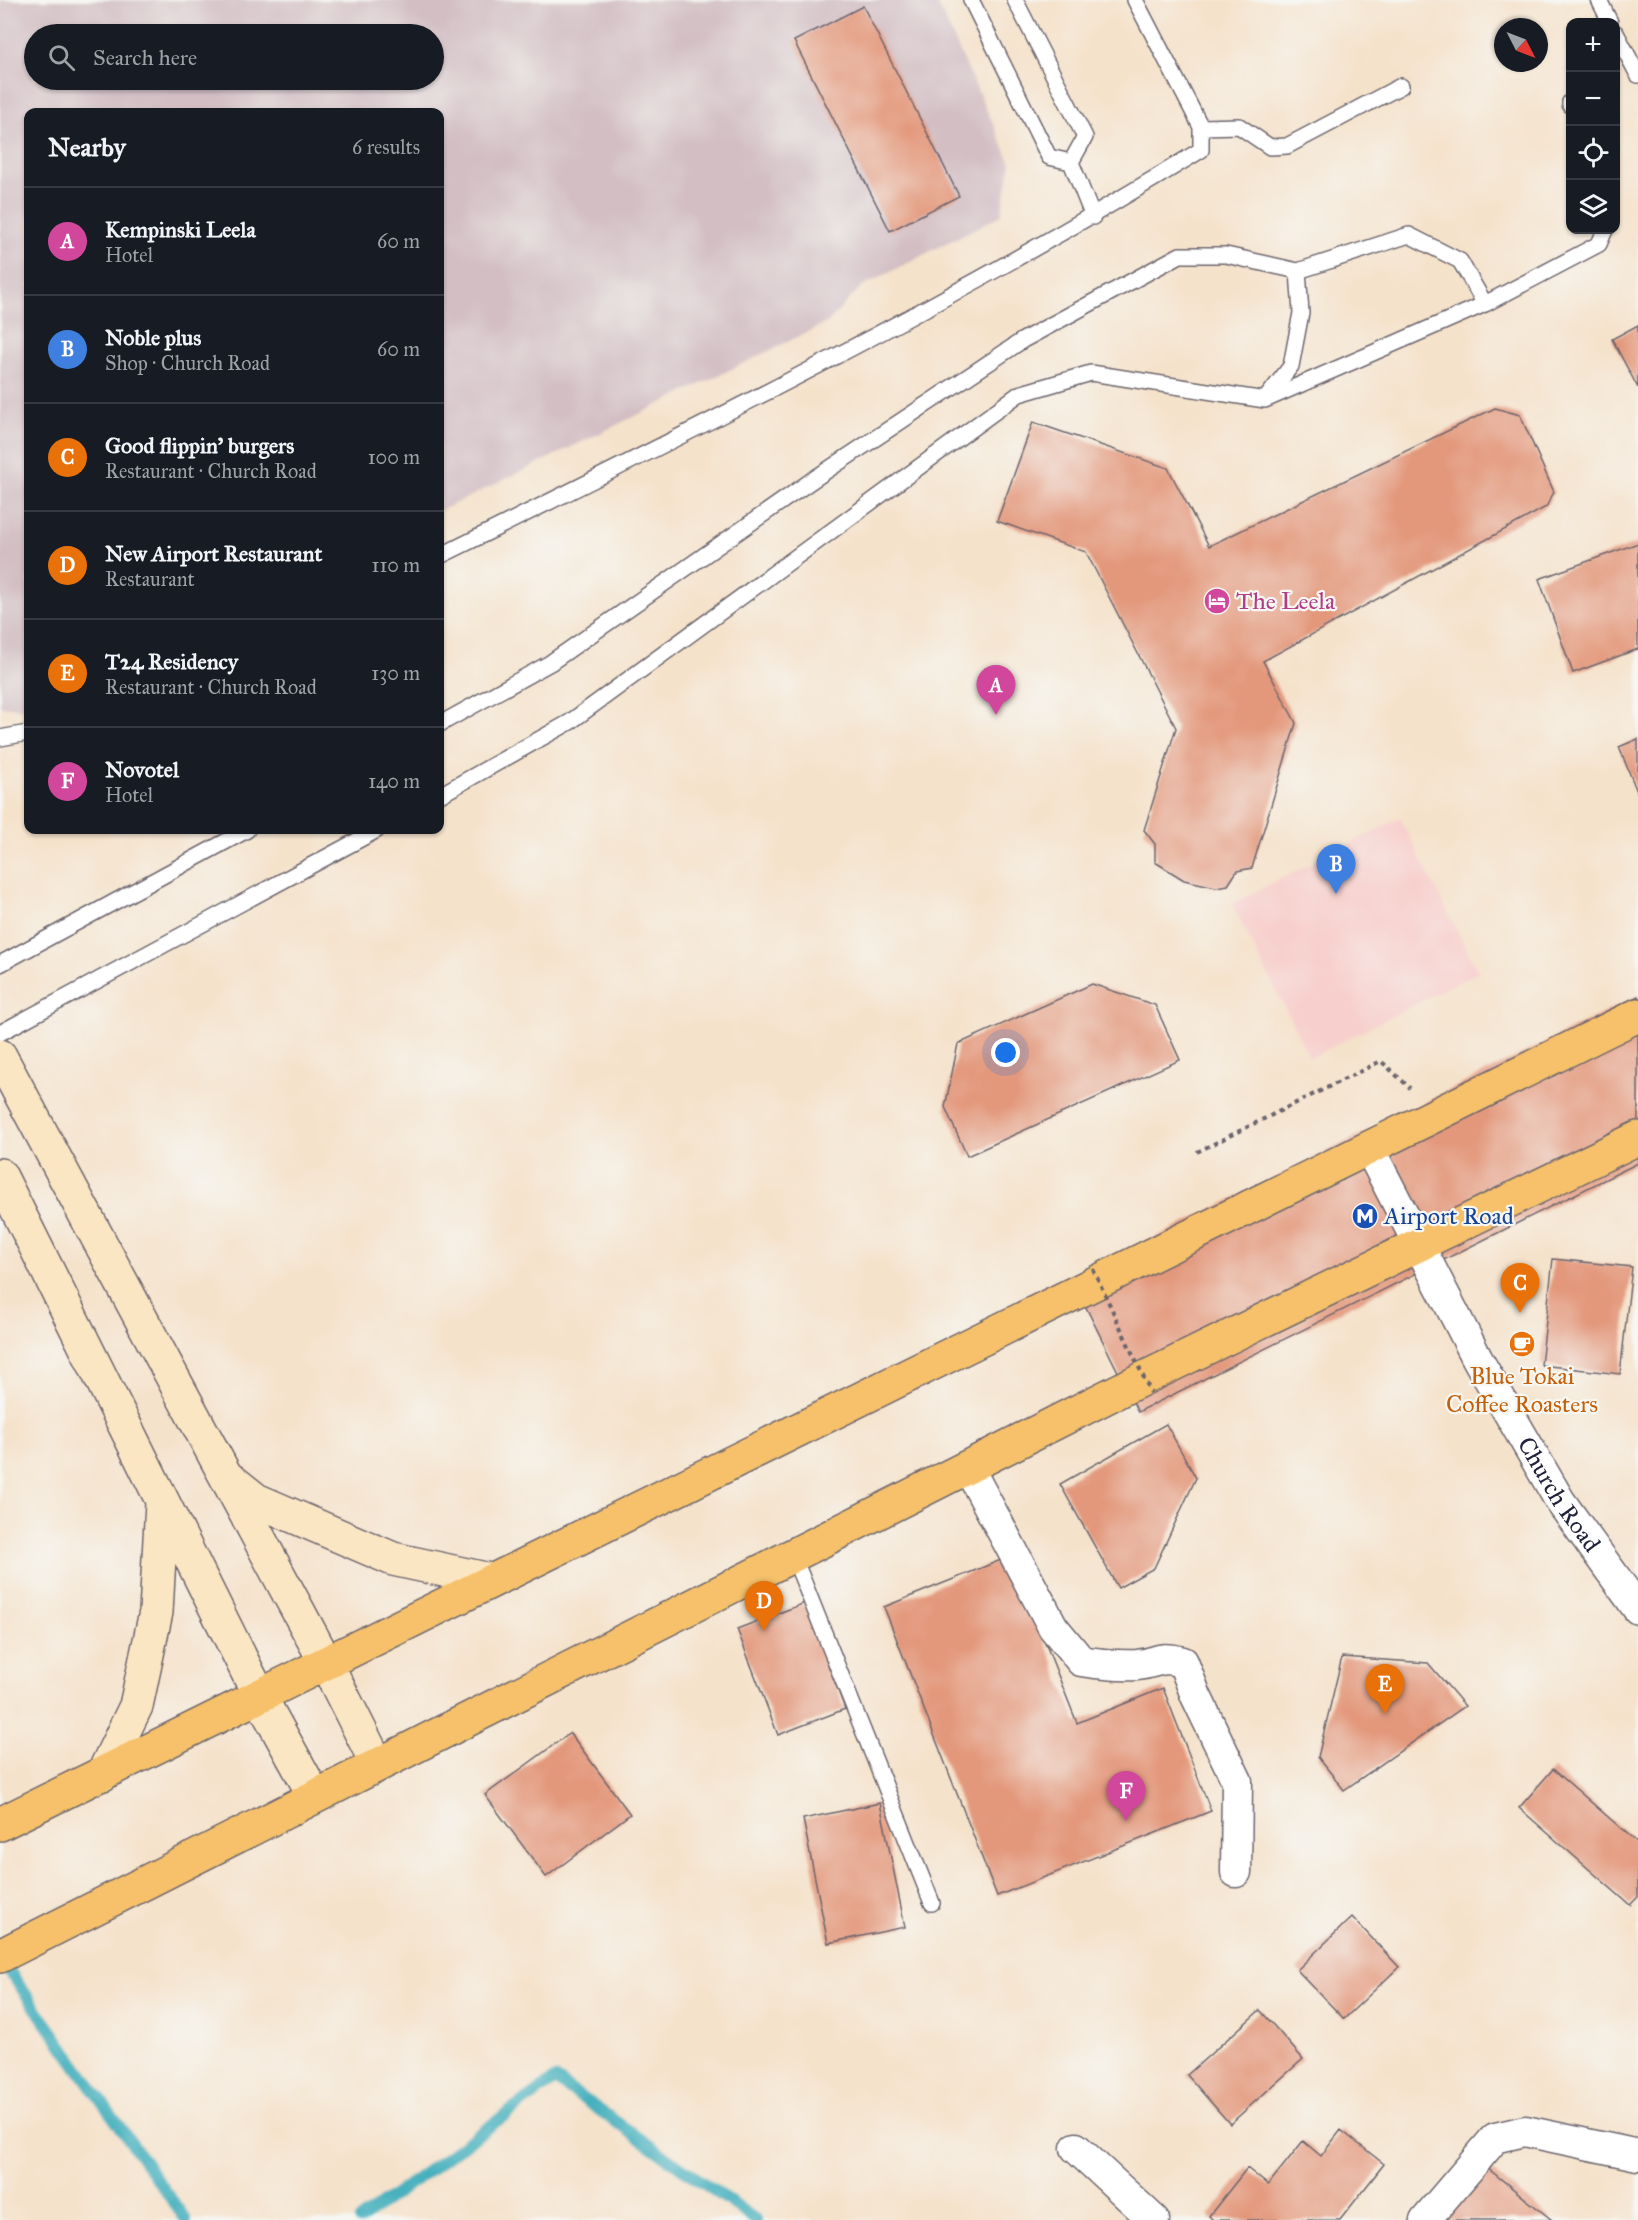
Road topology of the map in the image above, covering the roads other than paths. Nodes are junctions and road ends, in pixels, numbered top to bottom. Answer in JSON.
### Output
{"nodes":[{"id":1,"x":970,"y":0,"type":"edge"},
{"id":2,"x":1015,"y":0,"type":"edge"},
{"id":3,"x":1135,"y":0,"type":"edge"},
{"id":4,"x":1599,"y":0,"type":"edge"},
{"id":5,"x":1608,"y":18,"type":"edge"},
{"id":6,"x":1620,"y":41,"type":"edge"},
{"id":7,"x":1638,"y":75,"type":"edge"},
{"id":8,"x":1401,"y":86,"type":"dead end"},
{"id":9,"x":1201,"y":127,"type":"junction"},
{"id":10,"x":1071,"y":162,"type":"junction"},
{"id":11,"x":1093,"y":217,"type":"junction"},
{"id":12,"x":1603,"y":234,"type":"edge"},
{"id":13,"x":1298,"y":271,"type":"junction"},
{"id":14,"x":1485,"y":304,"type":"junction"},
{"id":15,"x":1265,"y":400,"type":"junction"},
{"id":16,"x":444,"y":554,"type":"edge"},
{"id":17,"x":444,"y":722,"type":"edge"},
{"id":18,"x":24,"y":734,"type":"edge"},
{"id":19,"x":0,"y":738,"type":"edge"},
{"id":20,"x":444,"y":793,"type":"edge"},
{"id":21,"x":240,"y":834,"type":"edge"},
{"id":22,"x":370,"y":834,"type":"edge"},
{"id":23,"x":0,"y":963,"type":"edge"},
{"id":24,"x":1638,"y":1016,"type":"edge"},
{"id":25,"x":0,"y":1033,"type":"edge"},
{"id":26,"x":0,"y":1056,"type":"edge"},
{"id":27,"x":1638,"y":1138,"type":"edge"},
{"id":28,"x":1370,"y":1150,"type":"junction"},
{"id":29,"x":0,"y":1175,"type":"edge"},
{"id":30,"x":1419,"y":1245,"type":"junction"},
{"id":31,"x":968,"y":1467,"type":"junction"},
{"id":32,"x":227,"y":1478,"type":"junction"},
{"id":33,"x":163,"y":1502,"type":"junction"},
{"id":34,"x":793,"y":1555,"type":"junction"},
{"id":35,"x":490,"y":1580,"type":"junction"},
{"id":36,"x":1638,"y":1609,"type":"edge"},
{"id":37,"x":325,"y":1661,"type":"junction"},
{"id":38,"x":260,"y":1697,"type":"junction"},
{"id":39,"x":377,"y":1764,"type":"junction"},
{"id":40,"x":103,"y":1774,"type":"junction"},
{"id":41,"x":314,"y":1795,"type":"junction"},
{"id":42,"x":0,"y":1824,"type":"edge"},
{"id":43,"x":1236,"y":1872,"type":"dead end"},
{"id":44,"x":932,"y":1903,"type":"dead end"},
{"id":45,"x":8,"y":1952,"type":"edge"},
{"id":46,"x":1076,"y":2148,"type":"dead end"},
{"id":47,"x":1638,"y":2155,"type":"edge"},
{"id":48,"x":1154,"y":2220,"type":"edge"},
{"id":49,"x":1425,"y":2220,"type":"edge"}],
"edges":[{"from":1,"to":10,"type":"lane"},
{"from":2,"to":10,"type":"lane"},
{"from":3,"to":9,"type":"lane"},
{"from":4,"to":5,"type":"lane"},
{"from":6,"to":7,"type":"lane"},
{"from":8,"to":9,"type":"lane"},
{"from":9,"to":11,"type":"lane"},
{"from":10,"to":11,"type":"lane"},
{"from":11,"to":16,"type":"lane"},
{"from":12,"to":14,"type":"lane"},
{"from":13,"to":14,"type":"lane"},
{"from":13,"to":15,"type":"lane"},
{"from":13,"to":17,"type":"lane"},
{"from":14,"to":15,"type":"lane"},
{"from":15,"to":20,"type":"lane"},
{"from":18,"to":19,"type":"lane"},
{"from":21,"to":23,"type":"lane"},
{"from":22,"to":25,"type":"lane"},
{"from":24,"to":28,"type":"main road"},
{"from":26,"to":32,"type":"main road"},
{"from":27,"to":30,"type":"main road"},
{"from":28,"to":30,"type":"street","name":"Church Road"},
{"from":28,"to":35,"type":"main road"},
{"from":29,"to":33,"type":"main road"},
{"from":30,"to":31,"type":"main road"},
{"from":30,"to":36,"type":"street","name":"Church Road"},
{"from":31,"to":34,"type":"main road"},
{"from":31,"to":43,"type":"street"},
{"from":32,"to":35,"type":"main road"},
{"from":32,"to":37,"type":"main road"},
{"from":33,"to":38,"type":"main road"},
{"from":33,"to":40,"type":"main road"},
{"from":34,"to":39,"type":"main road"},
{"from":34,"to":44,"type":"lane"},
{"from":35,"to":37,"type":"main road"},
{"from":37,"to":38,"type":"main road"},
{"from":37,"to":39,"type":"main road"},
{"from":38,"to":40,"type":"main road"},
{"from":38,"to":41,"type":"main road"},
{"from":39,"to":41,"type":"main road"},
{"from":40,"to":42,"type":"main road"},
{"from":41,"to":45,"type":"main road"},
{"from":46,"to":48,"type":"street"},
{"from":47,"to":49,"type":"street"}]}
